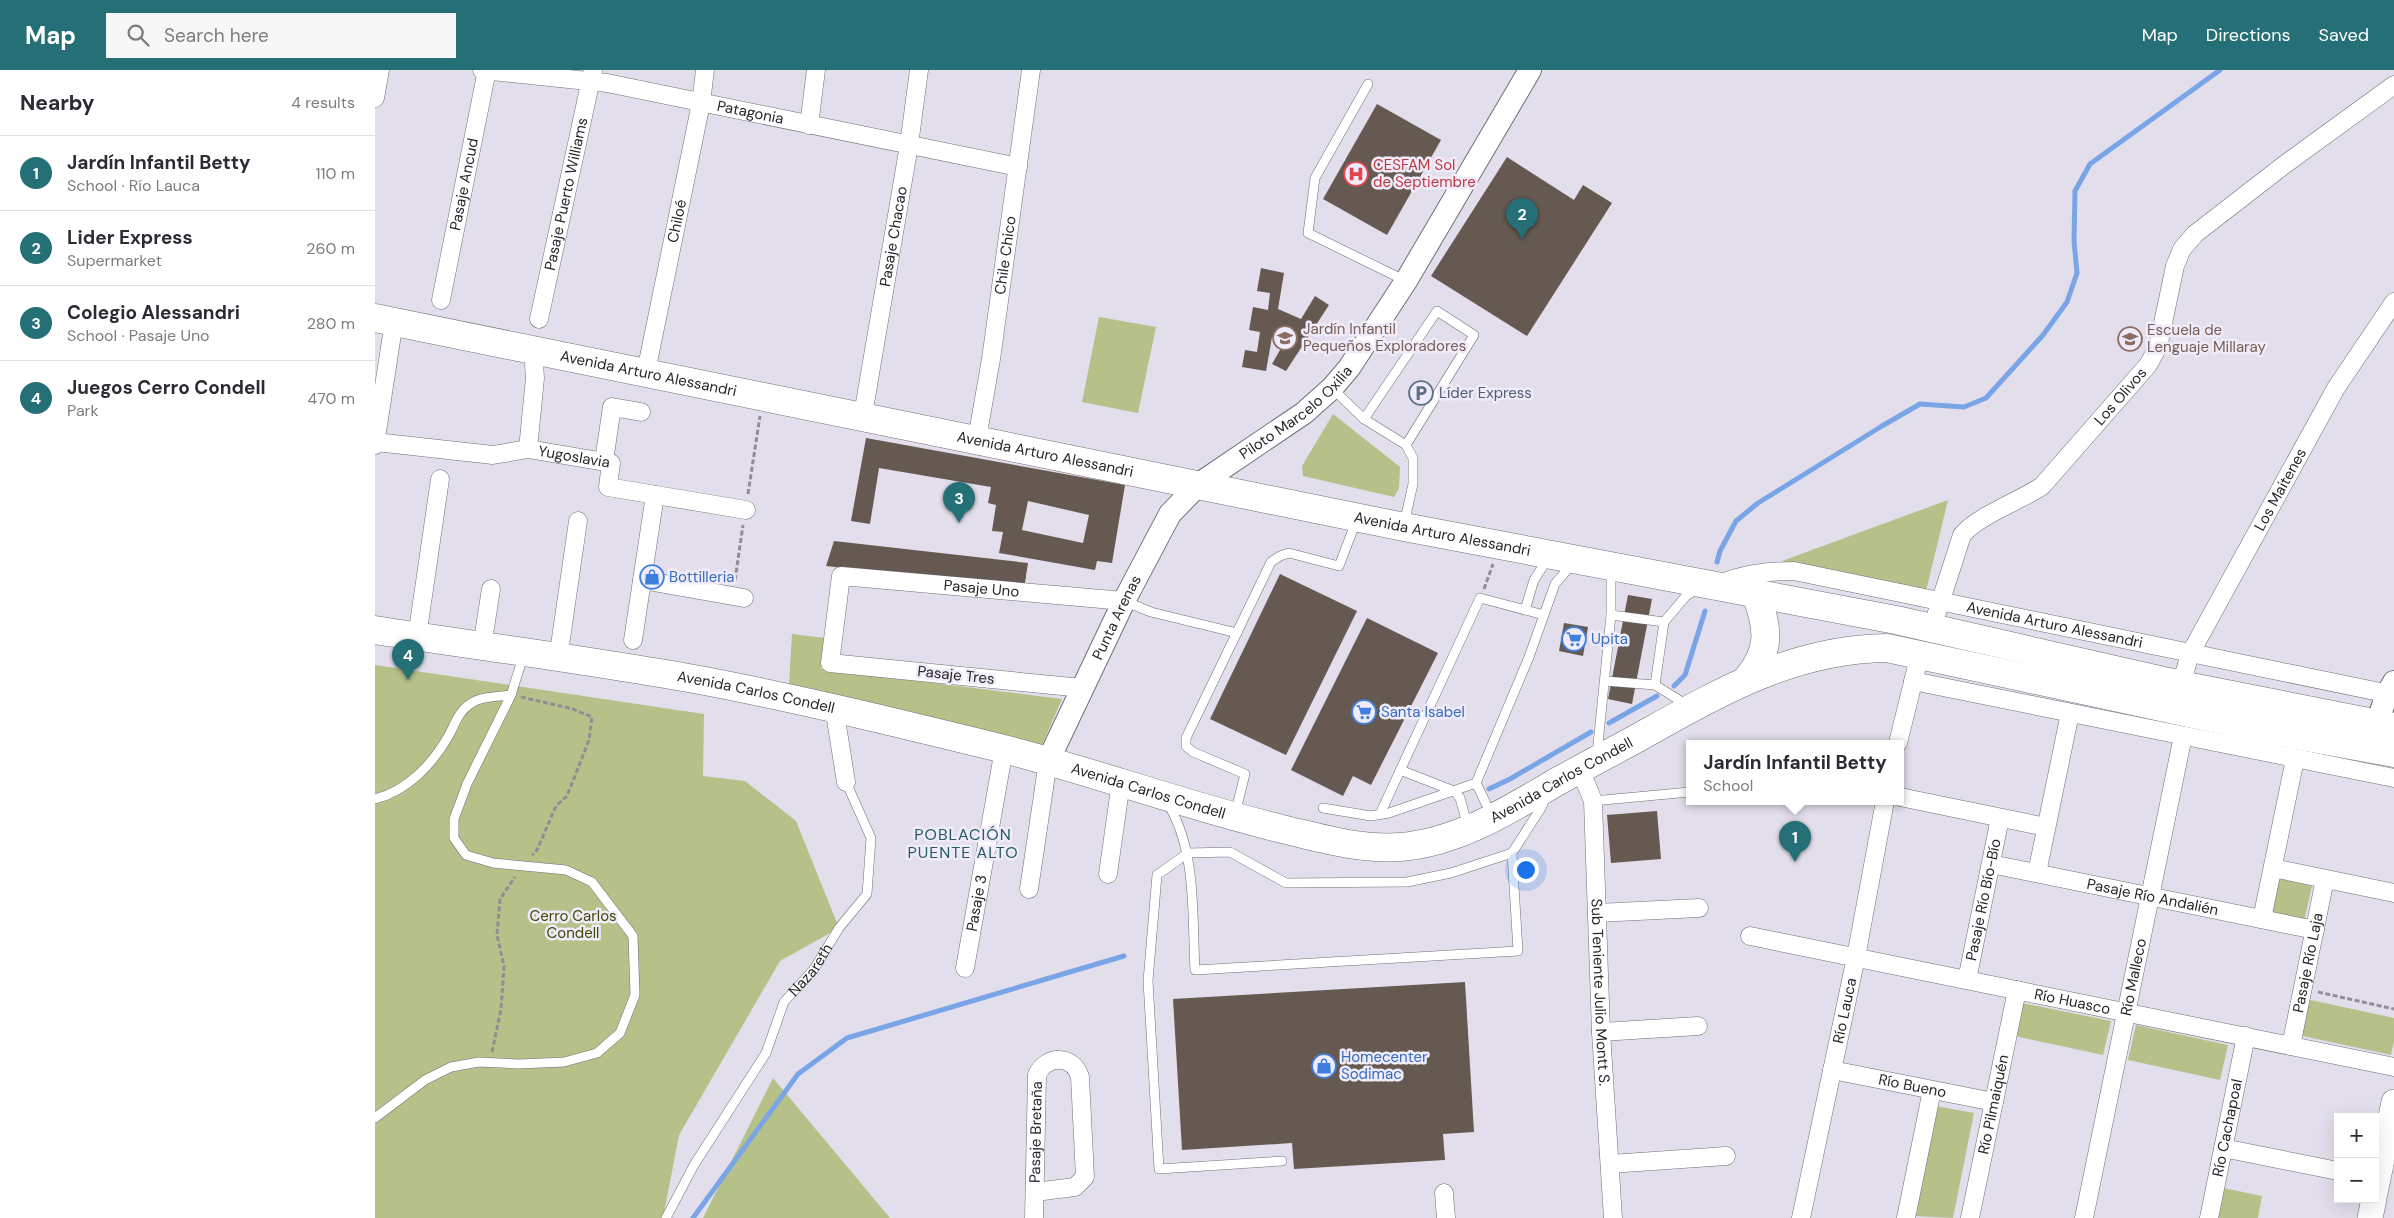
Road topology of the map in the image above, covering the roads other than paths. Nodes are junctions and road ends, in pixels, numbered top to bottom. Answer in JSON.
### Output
{"nodes":[{"id":1,"x":380,"y":70,"type":"edge"},
{"id":2,"x":485,"y":70,"type":"edge"},
{"id":3,"x":705,"y":70,"type":"edge"},
{"id":4,"x":816,"y":70,"type":"edge"},
{"id":5,"x":919,"y":70,"type":"edge"},
{"id":6,"x":1031,"y":70,"type":"edge"},
{"id":7,"x":1530,"y":70,"type":"edge"},
{"id":8,"x":592,"y":75,"type":"edge"},
{"id":9,"x":1368,"y":84,"type":"dead end"},
{"id":10,"x":2394,"y":84,"type":"edge"},
{"id":11,"x":375,"y":98,"type":"edge"},
{"id":12,"x":701,"y":103,"type":"junction"},
{"id":13,"x":809,"y":125,"type":"junction"},
{"id":14,"x":909,"y":145,"type":"junction"},
{"id":15,"x":1018,"y":167,"type":"junction"},
{"id":16,"x":1407,"y":281,"type":"junction"},
{"id":17,"x":441,"y":300,"type":"dead end"},
{"id":18,"x":2394,"y":302,"type":"edge"},
{"id":19,"x":384,"y":320,"type":"edge"},
{"id":20,"x":539,"y":320,"type":"dead end"},
{"id":21,"x":534,"y":364,"type":"dead end"},
{"id":22,"x":647,"y":372,"type":"junction"},
{"id":23,"x":1332,"y":388,"type":"junction"},
{"id":24,"x":865,"y":404,"type":"dead end"},
{"id":25,"x":641,"y":412,"type":"dead end"},
{"id":26,"x":1364,"y":419,"type":"junction"},
{"id":27,"x":977,"y":439,"type":"junction"},
{"id":28,"x":375,"y":443,"type":"edge"},
{"id":29,"x":1406,"y":445,"type":"junction"},
{"id":30,"x":528,"y":449,"type":"junction"},
{"id":31,"x":604,"y":461,"type":"junction"},
{"id":32,"x":440,"y":479,"type":"dead end"},
{"id":33,"x":1199,"y":484,"type":"junction"},
{"id":34,"x":655,"y":495,"type":"junction"},
{"id":35,"x":745,"y":510,"type":"dead end"},
{"id":36,"x":1357,"y":516,"type":"junction"},
{"id":37,"x":577,"y":521,"type":"dead end"},
{"id":38,"x":1404,"y":526,"type":"junction"},
{"id":39,"x":1545,"y":554,"type":"junction"},
{"id":40,"x":1577,"y":559,"type":"junction"},
{"id":41,"x":1611,"y":566,"type":"junction"},
{"id":42,"x":642,"y":580,"type":"junction"},
{"id":43,"x":1711,"y":584,"type":"junction"},
{"id":44,"x":491,"y":589,"type":"dead end"},
{"id":45,"x":1756,"y":594,"type":"junction"},
{"id":46,"x":744,"y":598,"type":"dead end"},
{"id":47,"x":1124,"y":601,"type":"junction"},
{"id":48,"x":1941,"y":603,"type":"junction"},
{"id":49,"x":1525,"y":610,"type":"junction"},
{"id":50,"x":1611,"y":614,"type":"junction"},
{"id":51,"x":1544,"y":615,"type":"junction"},
{"id":52,"x":1663,"y":622,"type":"junction"},
{"id":53,"x":1932,"y":628,"type":"junction"},
{"id":54,"x":375,"y":630,"type":"edge"},
{"id":55,"x":1237,"y":633,"type":"junction"},
{"id":56,"x":417,"y":637,"type":"junction"},
{"id":57,"x":633,"y":640,"type":"dead end"},
{"id":58,"x":482,"y":647,"type":"junction"},
{"id":59,"x":1887,"y":648,"type":"junction"},
{"id":60,"x":524,"y":654,"type":"junction"},
{"id":61,"x":2190,"y":654,"type":"junction"},
{"id":62,"x":1922,"y":656,"type":"junction"},
{"id":63,"x":558,"y":659,"type":"junction"},
{"id":64,"x":830,"y":663,"type":"joint"},
{"id":65,"x":1747,"y":679,"type":"junction"},
{"id":66,"x":1605,"y":681,"type":"junction"},
{"id":67,"x":1913,"y":681,"type":"junction"},
{"id":68,"x":1655,"y":685,"type":"junction"},
{"id":69,"x":2181,"y":685,"type":"junction"},
{"id":70,"x":1083,"y":688,"type":"junction"},
{"id":71,"x":2392,"y":690,"type":"edge"},
{"id":72,"x":511,"y":695,"type":"junction"},
{"id":73,"x":834,"y":707,"type":"junction"},
{"id":74,"x":1691,"y":708,"type":"junction"},
{"id":75,"x":2070,"y":713,"type":"junction"},
{"id":76,"x":2386,"y":725,"type":"edge"},
{"id":77,"x":2188,"y":737,"type":"junction"},
{"id":78,"x":1899,"y":740,"type":"edge"},
{"id":79,"x":1004,"y":749,"type":"junction"},
{"id":80,"x":2394,"y":753,"type":"edge"},
{"id":81,"x":2295,"y":759,"type":"junction"},
{"id":82,"x":1048,"y":761,"type":"junction"},
{"id":83,"x":1588,"y":765,"type":"junction"},
{"id":84,"x":1400,"y":770,"type":"junction"},
{"id":85,"x":2394,"y":778,"type":"edge"},
{"id":86,"x":846,"y":782,"type":"joint"},
{"id":87,"x":1121,"y":782,"type":"junction"},
{"id":88,"x":1476,"y":783,"type":"junction"},
{"id":89,"x":1551,"y":786,"type":"junction"},
{"id":90,"x":1454,"y":791,"type":"junction"},
{"id":91,"x":1686,"y":792,"type":"edge"},
{"id":92,"x":1163,"y":794,"type":"junction"},
{"id":93,"x":1904,"y":799,"type":"edge"},
{"id":94,"x":375,"y":800,"type":"edge"},
{"id":95,"x":1593,"y":801,"type":"junction"},
{"id":96,"x":1884,"y":805,"type":"edge"},
{"id":97,"x":1323,"y":808,"type":"dead end"},
{"id":98,"x":1381,"y":814,"type":"junction"},
{"id":99,"x":1234,"y":817,"type":"junction"},
{"id":100,"x":2000,"y":818,"type":"junction"},
{"id":101,"x":1481,"y":823,"type":"junction"},
{"id":102,"x":2046,"y":827,"type":"junction"},
{"id":103,"x":1188,"y":853,"type":"junction"},
{"id":104,"x":1512,"y":853,"type":"junction"},
{"id":105,"x":1991,"y":864,"type":"junction"},
{"id":106,"x":2273,"y":868,"type":"junction"},
{"id":107,"x":2037,"y":873,"type":"junction"},
{"id":108,"x":1108,"y":874,"type":"dead end"},
{"id":109,"x":2325,"y":879,"type":"junction"},
{"id":110,"x":1029,"y":889,"type":"dead end"},
{"id":111,"x":2394,"y":893,"type":"edge"},
{"id":112,"x":2155,"y":897,"type":"junction"},
{"id":113,"x":1699,"y":908,"type":"dead end"},
{"id":114,"x":1597,"y":913,"type":"junction"},
{"id":115,"x":2262,"y":919,"type":"junction"},
{"id":116,"x":2315,"y":930,"type":"junction"},
{"id":117,"x":1749,"y":936,"type":"dead end"},
{"id":118,"x":1856,"y":957,"type":"junction"},
{"id":119,"x":965,"y":968,"type":"dead end"},
{"id":120,"x":1967,"y":980,"type":"junction"},
{"id":121,"x":2017,"y":990,"type":"junction"},
{"id":122,"x":2132,"y":1013,"type":"junction"},
{"id":123,"x":1698,"y":1026,"type":"dead end"},
{"id":124,"x":1601,"y":1032,"type":"junction"},
{"id":125,"x":2246,"y":1036,"type":"junction"},
{"id":126,"x":2291,"y":1046,"type":"junction"},
{"id":127,"x":2394,"y":1066,"type":"edge"},
{"id":128,"x":1832,"y":1070,"type":"junction"},
{"id":129,"x":1932,"y":1090,"type":"junction"},
{"id":130,"x":1994,"y":1102,"type":"junction"},
{"id":131,"x":2394,"y":1102,"type":"edge"},
{"id":132,"x":375,"y":1118,"type":"edge"},
{"id":133,"x":2223,"y":1148,"type":"junction"},
{"id":134,"x":1726,"y":1156,"type":"dead end"},
{"id":135,"x":1282,"y":1161,"type":"dead end"},
{"id":136,"x":1610,"y":1164,"type":"junction"},
{"id":137,"x":2334,"y":1170,"type":"edge"},
{"id":138,"x":2379,"y":1174,"type":"edge"},
{"id":139,"x":1035,"y":1192,"type":"junction"},
{"id":140,"x":1444,"y":1193,"type":"dead end"},
{"id":141,"x":2373,"y":1203,"type":"edge"},
{"id":142,"x":667,"y":1218,"type":"edge"},
{"id":143,"x":1034,"y":1218,"type":"edge"},
{"id":144,"x":1445,"y":1218,"type":"edge"},
{"id":145,"x":1613,"y":1218,"type":"edge"},
{"id":146,"x":1801,"y":1218,"type":"edge"},
{"id":147,"x":1906,"y":1218,"type":"edge"},
{"id":148,"x":1970,"y":1218,"type":"edge"},
{"id":149,"x":2084,"y":1218,"type":"edge"},
{"id":150,"x":2095,"y":1218,"type":"edge"},
{"id":151,"x":2209,"y":1218,"type":"edge"},
{"id":152,"x":2370,"y":1218,"type":"edge"}],
"edges":[{"from":1,"to":11,"type":"street"},
{"from":2,"to":8,"type":"street","name":"Patagonia"},
{"from":2,"to":17,"type":"street","name":"Pasaje Ancud"},
{"from":3,"to":12,"type":"street","name":"Chiloé"},
{"from":4,"to":13,"type":"street"},
{"from":5,"to":14,"type":"street","name":"Pasaje Chacao"},
{"from":6,"to":15,"type":"street","name":"Chile Chico"},
{"from":7,"to":16,"type":"street","name":"Piloto Marcelo Oxilia"},
{"from":8,"to":12,"type":"street","name":"Patagonia"},
{"from":8,"to":20,"type":"street","name":"Pasaje Puerto Williams"},
{"from":9,"to":16,"type":"lane"},
{"from":10,"to":48,"type":"street","name":"Los Olivos"},
{"from":12,"to":13,"type":"street","name":"Patagonia"},
{"from":12,"to":22,"type":"street","name":"Chiloé"},
{"from":13,"to":14,"type":"street","name":"Patagonia"},
{"from":14,"to":15,"type":"street","name":"Patagonia"},
{"from":14,"to":24,"type":"street","name":"Pasaje Chacao"},
{"from":15,"to":27,"type":"street","name":"Chile Chico"},
{"from":16,"to":23,"type":"street","name":"Piloto Marcelo Oxilia"},
{"from":18,"to":61,"type":"street","name":"Los Maitenes"},
{"from":19,"to":22,"type":"main road","name":"Avenida Arturo Alessandri"},
{"from":19,"to":28,"type":"street"},
{"from":21,"to":30,"type":"street"},
{"from":22,"to":27,"type":"main road","name":"Avenida Arturo Alessandri"},
{"from":23,"to":26,"type":"lane"},
{"from":23,"to":33,"type":"street","name":"Piloto Marcelo Oxilia"},
{"from":25,"to":31,"type":"street"},
{"from":26,"to":29,"type":"lane"},
{"from":26,"to":29,"type":"lane"},
{"from":27,"to":33,"type":"main road","name":"Avenida Arturo Alessandri"},
{"from":28,"to":30,"type":"street","name":"Yugoslavia"},
{"from":29,"to":38,"type":"lane"},
{"from":30,"to":31,"type":"street","name":"Yugoslavia"},
{"from":31,"to":34,"type":"street","name":"Yugoslavia"},
{"from":32,"to":56,"type":"street"},
{"from":33,"to":36,"type":"main road","name":"Avenida Arturo Alessandri"},
{"from":33,"to":47,"type":"street","name":"Punta Arenas"},
{"from":34,"to":35,"type":"street","name":"Yugoslavia"},
{"from":34,"to":42,"type":"street"},
{"from":36,"to":38,"type":"main road","name":"Avenida Arturo Alessandri"},
{"from":36,"to":55,"type":"lane"},
{"from":37,"to":63,"type":"street"},
{"from":38,"to":39,"type":"main road","name":"Avenida Arturo Alessandri"},
{"from":39,"to":40,"type":"main road","name":"Avenida Arturo Alessandri"},
{"from":39,"to":49,"type":"lane"},
{"from":40,"to":41,"type":"main road","name":"Avenida Arturo Alessandri"},
{"from":40,"to":51,"type":"lane"},
{"from":41,"to":43,"type":"main road","name":"Avenida Arturo Alessandri"},
{"from":41,"to":50,"type":"lane"},
{"from":42,"to":46,"type":"street"},
{"from":42,"to":57,"type":"street"},
{"from":43,"to":45,"type":"main road","name":"Avenida Arturo Alessandri"},
{"from":43,"to":48,"type":"street","name":"Avenida Arturo Alessandri"},
{"from":43,"to":52,"type":"lane"},
{"from":44,"to":58,"type":"street"},
{"from":45,"to":53,"type":"main road","name":"Avenida Arturo Alessandri"},
{"from":45,"to":65,"type":"main road"},
{"from":47,"to":55,"type":"lane"},
{"from":47,"to":64,"type":"street","name":"Pasaje Uno"},
{"from":47,"to":70,"type":"street","name":"Punta Arenas"},
{"from":48,"to":53,"type":"street","name":"Los Olivos"},
{"from":48,"to":61,"type":"street","name":"Avenida Arturo Alessandri"},
{"from":49,"to":51,"type":"lane"},
{"from":49,"to":84,"type":"lane"},
{"from":50,"to":52,"type":"lane"},
{"from":50,"to":66,"type":"lane"},
{"from":51,"to":88,"type":"lane"},
{"from":52,"to":68,"type":"lane"},
{"from":53,"to":59,"type":"main road"},
{"from":53,"to":69,"type":"main road","name":"Avenida Arturo Alessandri"},
{"from":54,"to":56,"type":"main road","name":"Avenida Carlos Condell"},
{"from":55,"to":99,"type":"lane"},
{"from":56,"to":58,"type":"main road","name":"Avenida Carlos Condell"},
{"from":58,"to":60,"type":"main road","name":"Avenida Carlos Condell"},
{"from":59,"to":62,"type":"main road"},
{"from":59,"to":65,"type":"main road","name":"Avenida Carlos Condell"},
{"from":60,"to":63,"type":"main road","name":"Avenida Carlos Condell"},
{"from":60,"to":72,"type":"lane"},
{"from":61,"to":69,"type":"street","name":"Los Maitenes"},
{"from":61,"to":71,"type":"street","name":"Avenida Arturo Alessandri"},
{"from":62,"to":67,"type":"street"},
{"from":62,"to":80,"type":"main road"},
{"from":63,"to":73,"type":"main road","name":"Avenida Carlos Condell"},
{"from":64,"to":70,"type":"street","name":"Pasaje Tres"},
{"from":65,"to":74,"type":"main road","name":"Avenida Carlos Condell"},
{"from":66,"to":68,"type":"lane"},
{"from":66,"to":83,"type":"lane"},
{"from":67,"to":75,"type":"street"},
{"from":67,"to":78,"type":"street"},
{"from":68,"to":74,"type":"lane"},
{"from":69,"to":76,"type":"main road","name":"Avenida Arturo Alessandri"},
{"from":70,"to":82,"type":"street","name":"Punta Arenas"},
{"from":71,"to":76,"type":"street"},
{"from":72,"to":94,"type":"lane"},
{"from":72,"to":132,"type":"lane"},
{"from":73,"to":79,"type":"main road","name":"Avenida Carlos Condell"},
{"from":73,"to":86,"type":"street","name":"Nazareth"},
{"from":74,"to":83,"type":"main road","name":"Avenida Carlos Condell"},
{"from":75,"to":77,"type":"street"},
{"from":75,"to":102,"type":"street"},
{"from":77,"to":81,"type":"street"},
{"from":77,"to":112,"type":"street","name":"Río Malleco"},
{"from":79,"to":82,"type":"main road","name":"Avenida Carlos Condell"},
{"from":79,"to":119,"type":"street","name":"Pasaje 3"},
{"from":81,"to":85,"type":"street"},
{"from":81,"to":106,"type":"street"},
{"from":82,"to":87,"type":"main road","name":"Avenida Carlos Condell"},
{"from":82,"to":110,"type":"street"},
{"from":83,"to":89,"type":"main road","name":"Avenida Carlos Condell"},
{"from":83,"to":95,"type":"street","name":"Sub Teniente Julio Montt S."},
{"from":84,"to":90,"type":"lane"},
{"from":84,"to":98,"type":"lane"},
{"from":86,"to":142,"type":"lane","name":"Nazareth"},
{"from":87,"to":92,"type":"main road","name":"Avenida Carlos Condell"},
{"from":87,"to":108,"type":"street"},
{"from":88,"to":90,"type":"lane"},
{"from":88,"to":101,"type":"lane"},
{"from":89,"to":101,"type":"main road","name":"Avenida Carlos Condell"},
{"from":89,"to":104,"type":"lane"},
{"from":90,"to":98,"type":"lane"},
{"from":90,"to":101,"type":"lane"},
{"from":91,"to":95,"type":"lane"},
{"from":92,"to":99,"type":"main road","name":"Avenida Carlos Condell"},
{"from":92,"to":103,"type":"lane"},
{"from":93,"to":100,"type":"street"},
{"from":95,"to":114,"type":"street","name":"Sub Teniente Julio Montt S."},
{"from":96,"to":118,"type":"street","name":"Río Lauca"},
{"from":97,"to":98,"type":"lane"},
{"from":99,"to":101,"type":"main road","name":"Avenida Carlos Condell"},
{"from":100,"to":102,"type":"street"},
{"from":100,"to":105,"type":"street","name":"Pasaje Río Bío-Bío"},
{"from":102,"to":107,"type":"street"},
{"from":103,"to":104,"type":"lane"},
{"from":103,"to":104,"type":"lane"},
{"from":103,"to":135,"type":"lane"},
{"from":105,"to":107,"type":"street","name":"Pasaje Río Andalién"},
{"from":105,"to":120,"type":"street","name":"Pasaje Río Bío-Bío"},
{"from":106,"to":109,"type":"street"},
{"from":106,"to":115,"type":"street"},
{"from":107,"to":112,"type":"street","name":"Pasaje Río Andalién"},
{"from":109,"to":111,"type":"street"},
{"from":109,"to":116,"type":"street","name":"Pasaje Río Laja"},
{"from":112,"to":115,"type":"street","name":"Pasaje Río Andalién"},
{"from":112,"to":122,"type":"street","name":"Río Malleco"},
{"from":113,"to":114,"type":"street"},
{"from":114,"to":124,"type":"street","name":"Sub Teniente Julio Montt S."},
{"from":115,"to":116,"type":"street","name":"Pasaje Río Andalién"},
{"from":116,"to":126,"type":"street","name":"Pasaje Río Laja"},
{"from":117,"to":118,"type":"street","name":"Río Huasco"},
{"from":118,"to":120,"type":"street","name":"Río Huasco"},
{"from":118,"to":128,"type":"street","name":"Río Lauca"},
{"from":120,"to":121,"type":"street","name":"Río Huasco"},
{"from":121,"to":122,"type":"street","name":"Río Huasco"},
{"from":121,"to":130,"type":"street","name":"Río Pilmaiquén"},
{"from":122,"to":125,"type":"street","name":"Río Huasco"},
{"from":122,"to":149,"type":"street","name":"Río Malleco"},
{"from":122,"to":150,"type":"street","name":"Río Malleco"},
{"from":123,"to":124,"type":"street"},
{"from":124,"to":136,"type":"street","name":"Sub Teniente Julio Montt S."},
{"from":125,"to":126,"type":"street","name":"Río Huasco"},
{"from":125,"to":133,"type":"street","name":"Río Cachapoal"},
{"from":126,"to":127,"type":"street","name":"Río Huasco"},
{"from":128,"to":129,"type":"street","name":"Río Bueno"},
{"from":128,"to":146,"type":"street","name":"Río Lauca"},
{"from":129,"to":130,"type":"street","name":"Río Bueno"},
{"from":129,"to":147,"type":"street"},
{"from":130,"to":148,"type":"street","name":"Río Pilmaiquén"},
{"from":131,"to":138,"type":"main road"},
{"from":133,"to":137,"type":"street"},
{"from":133,"to":151,"type":"street","name":"Río Cachapoal"},
{"from":134,"to":136,"type":"street"},
{"from":136,"to":145,"type":"street","name":"Sub Teniente Julio Montt S."},
{"from":139,"to":139,"type":"street","name":"Pasaje Bretaña"},
{"from":139,"to":143,"type":"street","name":"Pasaje Bretaña"},
{"from":140,"to":144,"type":"street"},
{"from":141,"to":152,"type":"main road"}]}
